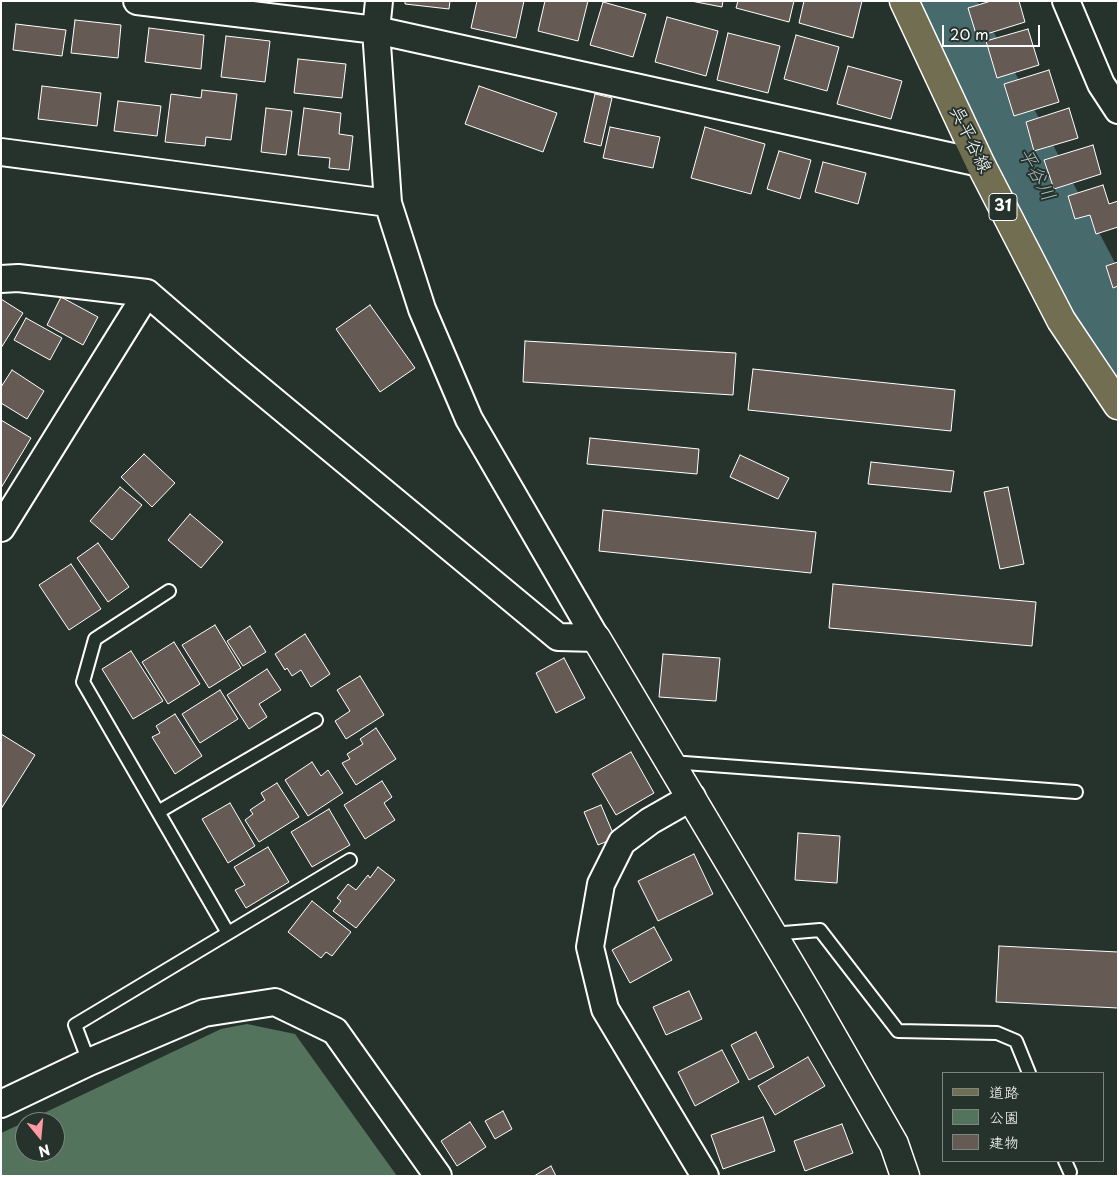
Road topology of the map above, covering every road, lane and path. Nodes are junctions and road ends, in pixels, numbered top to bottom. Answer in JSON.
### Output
{"nodes":[{"id":1,"x":137,"y":1,"type":"edge"},
{"id":2,"x":379,"y":1,"type":"edge"},
{"id":3,"x":904,"y":1,"type":"edge"},
{"id":4,"x":1066,"y":1,"type":"edge"},
{"id":5,"x":376,"y":30,"type":"junction"},
{"id":6,"x":1118,"y":110,"type":"edge"},
{"id":7,"x":1,"y":152,"type":"edge"},
{"id":8,"x":980,"y":163,"type":"junction"},
{"id":9,"x":388,"y":203,"type":"junction"},
{"id":10,"x":1,"y":279,"type":"edge"},
{"id":11,"x":147,"y":293,"type":"junction"},
{"id":12,"x":1118,"y":405,"type":"edge"},
{"id":13,"x":1,"y":528,"type":"edge"},
{"id":14,"x":170,"y":591,"type":"dead end"},
{"id":15,"x":596,"y":638,"type":"junction"},
{"id":16,"x":316,"y":720,"type":"dead end"},
{"id":17,"x":671,"y":762,"type":"junction"},
{"id":18,"x":1076,"y":792,"type":"dead end"},
{"id":19,"x":692,"y":797,"type":"junction"},
{"id":20,"x":158,"y":812,"type":"junction"},
{"id":21,"x":350,"y":860,"type":"dead end"},
{"id":22,"x":228,"y":934,"type":"junction"},
{"id":23,"x":772,"y":934,"type":"junction"},
{"id":24,"x":89,"y":1062,"type":"junction"},
{"id":25,"x":1029,"y":1072,"type":"edge"},
{"id":26,"x":1,"y":1104,"type":"edge"},
{"id":27,"x":438,"y":1176,"type":"edge"},
{"id":28,"x":705,"y":1176,"type":"edge"},
{"id":29,"x":905,"y":1176,"type":"edge"}],
"edges":[{"from":1,"to":5,"type":"street"},
{"from":2,"to":5,"type":"street"},
{"from":3,"to":8,"type":"main road","name":"呉平谷線","number":"31"},
{"from":4,"to":6,"type":"street"},
{"from":5,"to":8,"type":"street"},
{"from":5,"to":9,"type":"street"},
{"from":7,"to":9,"type":"street"},
{"from":8,"to":12,"type":"main road","name":"呉平谷線","number":"31"},
{"from":9,"to":15,"type":"street"},
{"from":10,"to":11,"type":"street"},
{"from":11,"to":13,"type":"street"},
{"from":11,"to":15,"type":"street"},
{"from":14,"to":20,"type":"lane"},
{"from":15,"to":17,"type":"street"},
{"from":16,"to":20,"type":"lane"},
{"from":17,"to":18,"type":"lane"},
{"from":17,"to":19,"type":"street"},
{"from":19,"to":23,"type":"street"},
{"from":19,"to":28,"type":"street"},
{"from":20,"to":22,"type":"lane"},
{"from":21,"to":22,"type":"lane"},
{"from":22,"to":24,"type":"lane"},
{"from":23,"to":25,"type":"lane"},
{"from":23,"to":29,"type":"street"},
{"from":24,"to":26,"type":"street"},
{"from":24,"to":27,"type":"street"}]}
